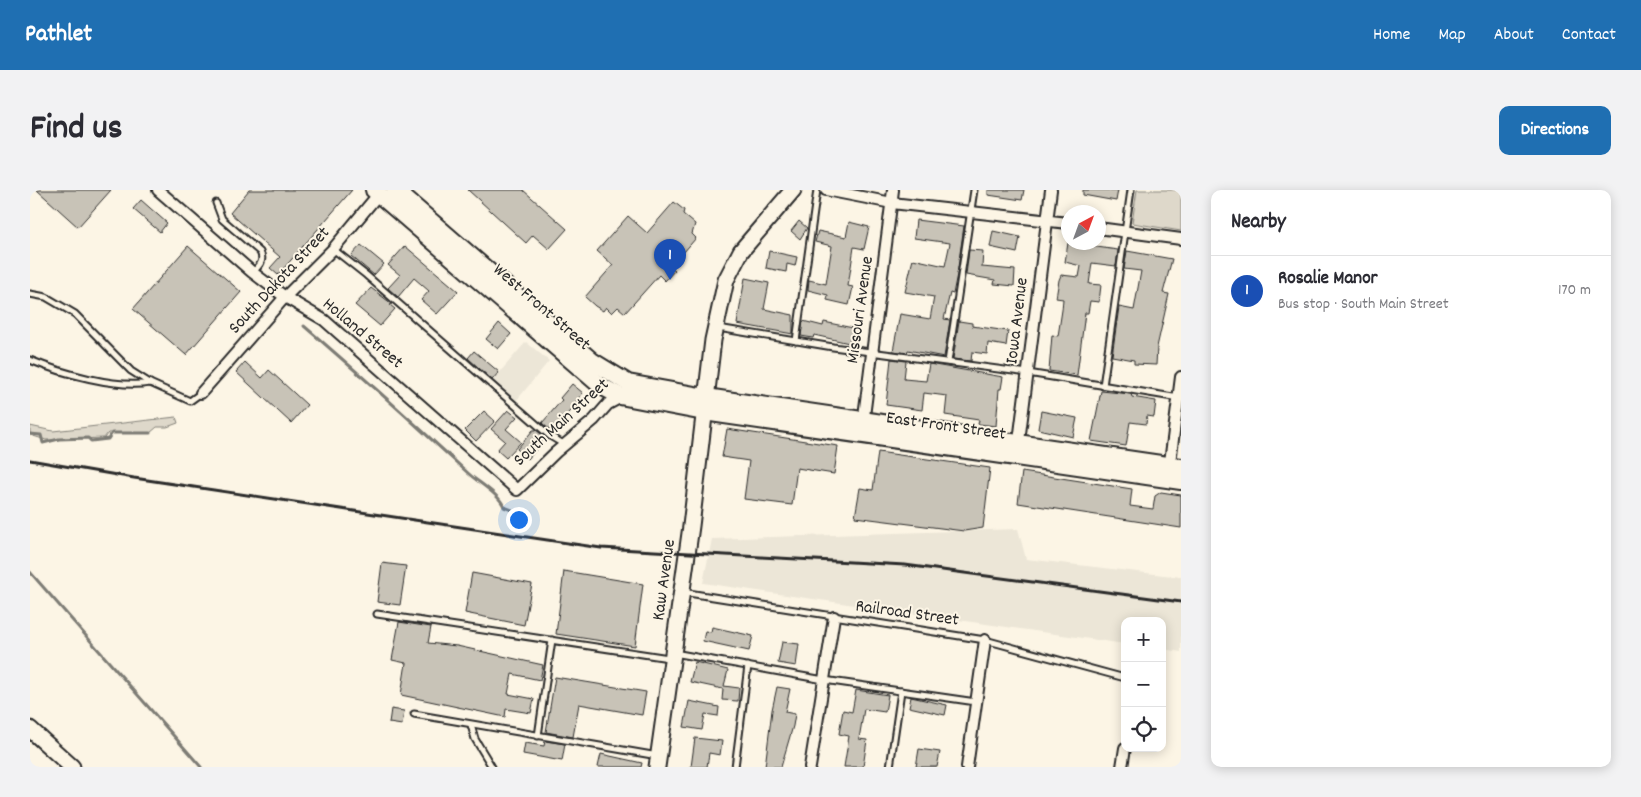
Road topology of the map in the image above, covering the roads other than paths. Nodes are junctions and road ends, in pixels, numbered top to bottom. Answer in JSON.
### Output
{"nodes":[{"id":1,"x":158,"y":190,"type":"edge"},
{"id":2,"x":395,"y":190,"type":"edge"},
{"id":3,"x":817,"y":190,"type":"edge"},
{"id":4,"x":826,"y":190,"type":"edge"},
{"id":5,"x":893,"y":190,"type":"edge"},
{"id":6,"x":974,"y":190,"type":"edge"},
{"id":7,"x":1051,"y":190,"type":"edge"},
{"id":8,"x":1131,"y":190,"type":"edge"},
{"id":9,"x":378,"y":191,"type":"edge"},
{"id":10,"x":789,"y":191,"type":"edge"},
{"id":11,"x":216,"y":203,"type":"dead end"},
{"id":12,"x":892,"y":204,"type":"junction"},
{"id":13,"x":971,"y":212,"type":"junction"},
{"id":14,"x":1047,"y":220,"type":"junction"},
{"id":15,"x":1061,"y":223,"type":"edge"},
{"id":16,"x":1106,"y":229,"type":"edge"},
{"id":17,"x":1124,"y":231,"type":"junction"},
{"id":18,"x":1181,"y":239,"type":"edge"},
{"id":19,"x":333,"y":248,"type":"junction"},
{"id":20,"x":252,"y":272,"type":"junction"},
{"id":21,"x":30,"y":294,"type":"edge"},
{"id":22,"x":285,"y":297,"type":"junction"},
{"id":23,"x":715,"y":328,"type":"junction"},
{"id":24,"x":796,"y":341,"type":"junction"},
{"id":25,"x":872,"y":352,"type":"junction"},
{"id":26,"x":30,"y":360,"type":"edge"},
{"id":27,"x":948,"y":362,"type":"junction"},
{"id":28,"x":1028,"y":373,"type":"junction"},
{"id":29,"x":1181,"y":377,"type":"edge"},
{"id":30,"x":150,"y":383,"type":"junction"},
{"id":31,"x":1103,"y":386,"type":"junction"},
{"id":32,"x":626,"y":390,"type":"junction"},
{"id":33,"x":201,"y":393,"type":"joint"},
{"id":34,"x":1179,"y":398,"type":"edge"},
{"id":35,"x":705,"y":405,"type":"junction"},
{"id":36,"x":862,"y":428,"type":"junction"},
{"id":37,"x":565,"y":446,"type":"junction"},
{"id":38,"x":1017,"y":450,"type":"junction"},
{"id":39,"x":1175,"y":473,"type":"edge"},
{"id":40,"x":517,"y":490,"type":"joint"},
{"id":41,"x":682,"y":592,"type":"junction"},
{"id":42,"x":377,"y":614,"type":"dead end"},
{"id":43,"x":834,"y":617,"type":"junction"},
{"id":44,"x":552,"y":640,"type":"junction"},
{"id":45,"x":985,"y":640,"type":"junction"},
{"id":46,"x":673,"y":656,"type":"junction"},
{"id":47,"x":748,"y":666,"type":"junction"},
{"id":48,"x":1121,"y":677,"type":"edge"},
{"id":49,"x":824,"y":680,"type":"junction"},
{"id":50,"x":901,"y":691,"type":"junction"},
{"id":51,"x":976,"y":702,"type":"junction"},
{"id":52,"x":414,"y":714,"type":"dead end"},
{"id":53,"x":471,"y":725,"type":"junction"},
{"id":54,"x":30,"y":729,"type":"edge"},
{"id":55,"x":538,"y":736,"type":"junction"},
{"id":56,"x":1124,"y":752,"type":"edge"},
{"id":57,"x":658,"y":761,"type":"edge"},
{"id":58,"x":72,"y":767,"type":"edge"},
{"id":59,"x":492,"y":767,"type":"edge"},
{"id":60,"x":735,"y":767,"type":"edge"},
{"id":61,"x":810,"y":767,"type":"edge"},
{"id":62,"x":890,"y":767,"type":"edge"},
{"id":63,"x":967,"y":767,"type":"edge"},
{"id":64,"x":1122,"y":767,"type":"edge"}],
"edges":[{"from":1,"to":20,"type":"street","name":"Holland Street"},
{"from":2,"to":32,"type":"main road","name":"West Front Street"},
{"from":3,"to":24,"type":"lane"},
{"from":4,"to":12,"type":"street"},
{"from":5,"to":12,"type":"street","name":"Missouri Avenue"},
{"from":6,"to":13,"type":"lane"},
{"from":7,"to":14,"type":"street","name":"Iowa Avenue"},
{"from":8,"to":17,"type":"lane"},
{"from":9,"to":19,"type":"street","name":"South Dakota Street"},
{"from":9,"to":32,"type":"main road","name":"West Front Street"},
{"from":10,"to":23,"type":"street"},
{"from":11,"to":20,"type":"lane"},
{"from":12,"to":13,"type":"street"},
{"from":12,"to":25,"type":"street","name":"Missouri Avenue"},
{"from":13,"to":14,"type":"street"},
{"from":13,"to":27,"type":"lane"},
{"from":14,"to":15,"type":"street"},
{"from":14,"to":28,"type":"street","name":"Iowa Avenue"},
{"from":16,"to":17,"type":"street"},
{"from":17,"to":18,"type":"street"},
{"from":17,"to":31,"type":"lane"},
{"from":19,"to":22,"type":"street","name":"South Dakota Street"},
{"from":19,"to":37,"type":"lane"},
{"from":20,"to":22,"type":"street","name":"Holland Street"},
{"from":21,"to":30,"type":"lane"},
{"from":22,"to":33,"type":"street","name":"South Dakota Street"},
{"from":22,"to":40,"type":"street","name":"Holland Street"},
{"from":23,"to":24,"type":"lane"},
{"from":23,"to":35,"type":"street"},
{"from":24,"to":25,"type":"lane"},
{"from":25,"to":27,"type":"lane"},
{"from":25,"to":36,"type":"street","name":"Missouri Avenue"},
{"from":26,"to":30,"type":"lane"},
{"from":27,"to":28,"type":"lane"},
{"from":28,"to":31,"type":"lane"},
{"from":28,"to":38,"type":"street","name":"Iowa Avenue"},
{"from":29,"to":34,"type":"street"},
{"from":30,"to":33,"type":"lane"},
{"from":31,"to":34,"type":"lane"},
{"from":32,"to":35,"type":"main road","name":"West Front Street"},
{"from":32,"to":37,"type":"street","name":"South Main Street"},
{"from":34,"to":39,"type":"street"},
{"from":35,"to":36,"type":"main road","name":"East Front Street"},
{"from":35,"to":41,"type":"street","name":"Kaw Avenue"},
{"from":36,"to":38,"type":"main road","name":"East Front Street"},
{"from":37,"to":40,"type":"street","name":"South Main Street"},
{"from":38,"to":39,"type":"main road","name":"East Front Street"},
{"from":41,"to":43,"type":"lane","name":"Railroad Street"},
{"from":41,"to":46,"type":"street","name":"Kaw Avenue"},
{"from":42,"to":44,"type":"lane"},
{"from":43,"to":45,"type":"lane","name":"Railroad Street"},
{"from":43,"to":49,"type":"street"},
{"from":44,"to":46,"type":"lane"},
{"from":44,"to":55,"type":"lane"},
{"from":45,"to":48,"type":"lane","name":"Railroad Street"},
{"from":45,"to":51,"type":"street"},
{"from":46,"to":47,"type":"lane"},
{"from":46,"to":57,"type":"street","name":"Kaw Avenue"},
{"from":47,"to":49,"type":"lane"},
{"from":47,"to":60,"type":"lane"},
{"from":49,"to":50,"type":"lane"},
{"from":49,"to":61,"type":"street"},
{"from":50,"to":51,"type":"lane"},
{"from":50,"to":62,"type":"lane"},
{"from":51,"to":63,"type":"street"},
{"from":52,"to":53,"type":"lane"},
{"from":53,"to":55,"type":"lane"},
{"from":53,"to":59,"type":"lane"},
{"from":54,"to":58,"type":"street"},
{"from":55,"to":57,"type":"lane"},
{"from":56,"to":64,"type":"street"}]}
